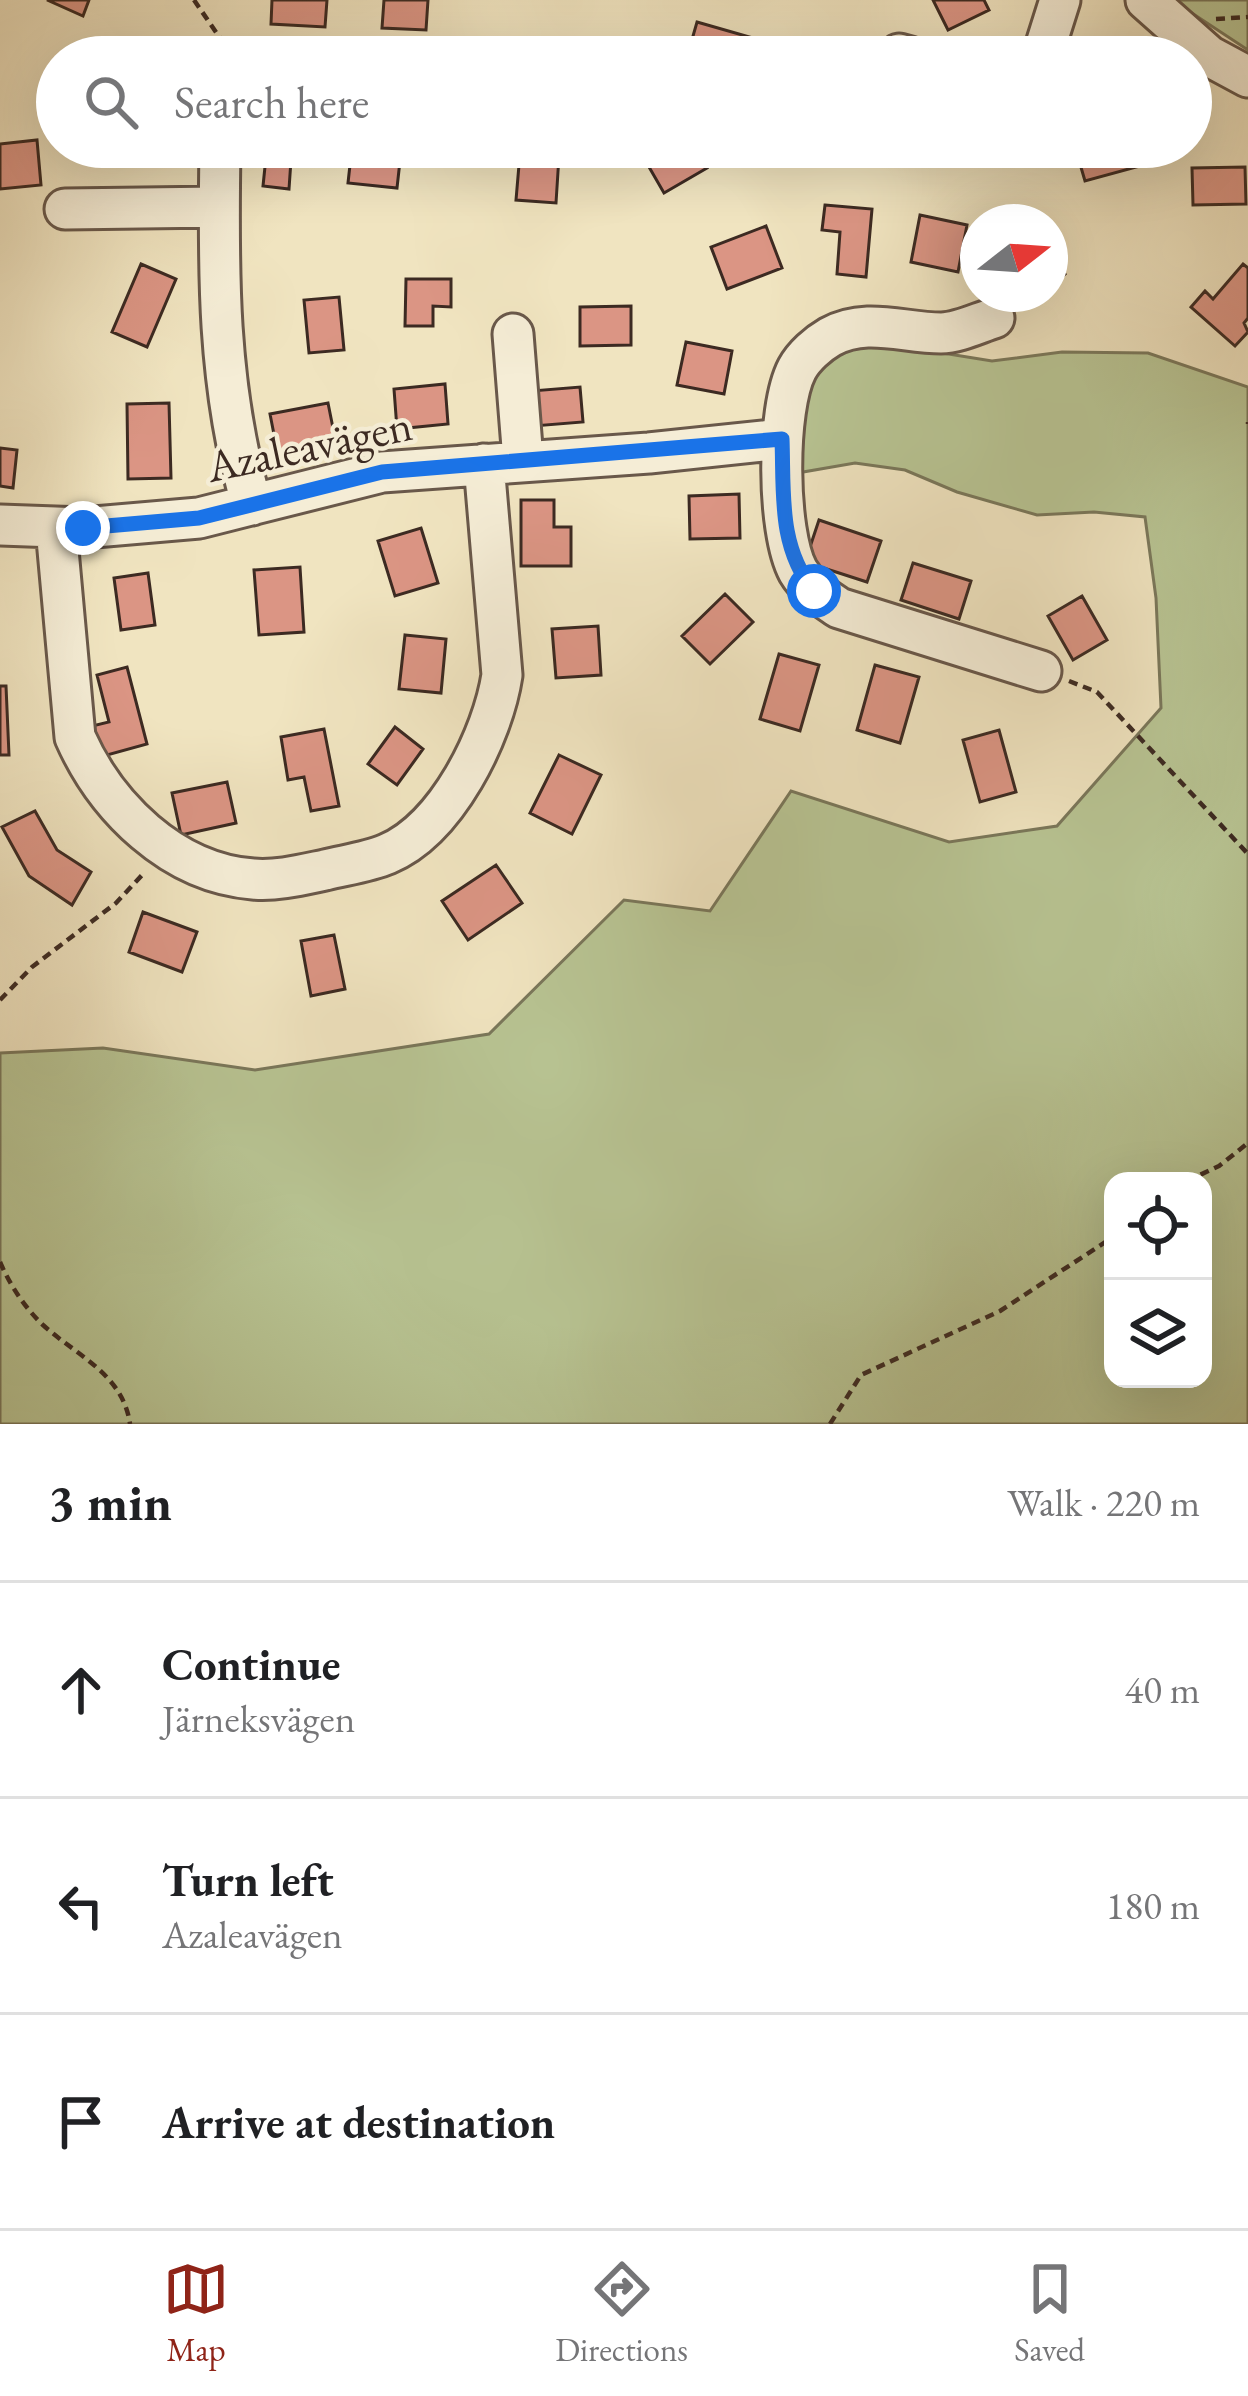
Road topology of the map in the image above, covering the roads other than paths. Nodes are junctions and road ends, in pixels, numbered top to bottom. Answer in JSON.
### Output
{"nodes":[{"id":1,"x":1060,"y":0,"type":"edge"},
{"id":2,"x":1146,"y":0,"type":"edge"},
{"id":3,"x":1049,"y":36,"type":"edge"},
{"id":4,"x":1186,"y":36,"type":"edge"},
{"id":5,"x":1212,"y":58,"type":"edge"},
{"id":6,"x":1248,"y":77,"type":"edge"},
{"id":7,"x":220,"y":168,"type":"edge"},
{"id":8,"x":219,"y":207,"type":"junction"},
{"id":9,"x":65,"y":209,"type":"dead end"},
{"id":10,"x":994,"y":318,"type":"dead end"},
{"id":11,"x":513,"y":334,"type":"dead end"},
{"id":12,"x":782,"y":439,"type":"junction"},
{"id":13,"x":504,"y":462,"type":"junction"},
{"id":14,"x":251,"y":505,"type":"junction"},
{"id":15,"x":0,"y":526,"type":"edge"},
{"id":16,"x":56,"y":528,"type":"junction"},
{"id":17,"x":1041,"y":671,"type":"road end"}],
"edges":[{"from":1,"to":3,"type":"street"},
{"from":2,"to":4,"type":"street"},
{"from":5,"to":6,"type":"street"},
{"from":7,"to":8,"type":"street"},
{"from":8,"to":9,"type":"street"},
{"from":8,"to":14,"type":"street"},
{"from":10,"to":12,"type":"street"},
{"from":11,"to":13,"type":"street"},
{"from":12,"to":13,"type":"street","name":"Azaleavägen"},
{"from":12,"to":17,"type":"street"},
{"from":13,"to":14,"type":"street","name":"Azaleavägen"},
{"from":13,"to":16,"type":"street"},
{"from":14,"to":16,"type":"street","name":"Azaleavägen"},
{"from":15,"to":16,"type":"street","name":"Azaleavägen"}]}
